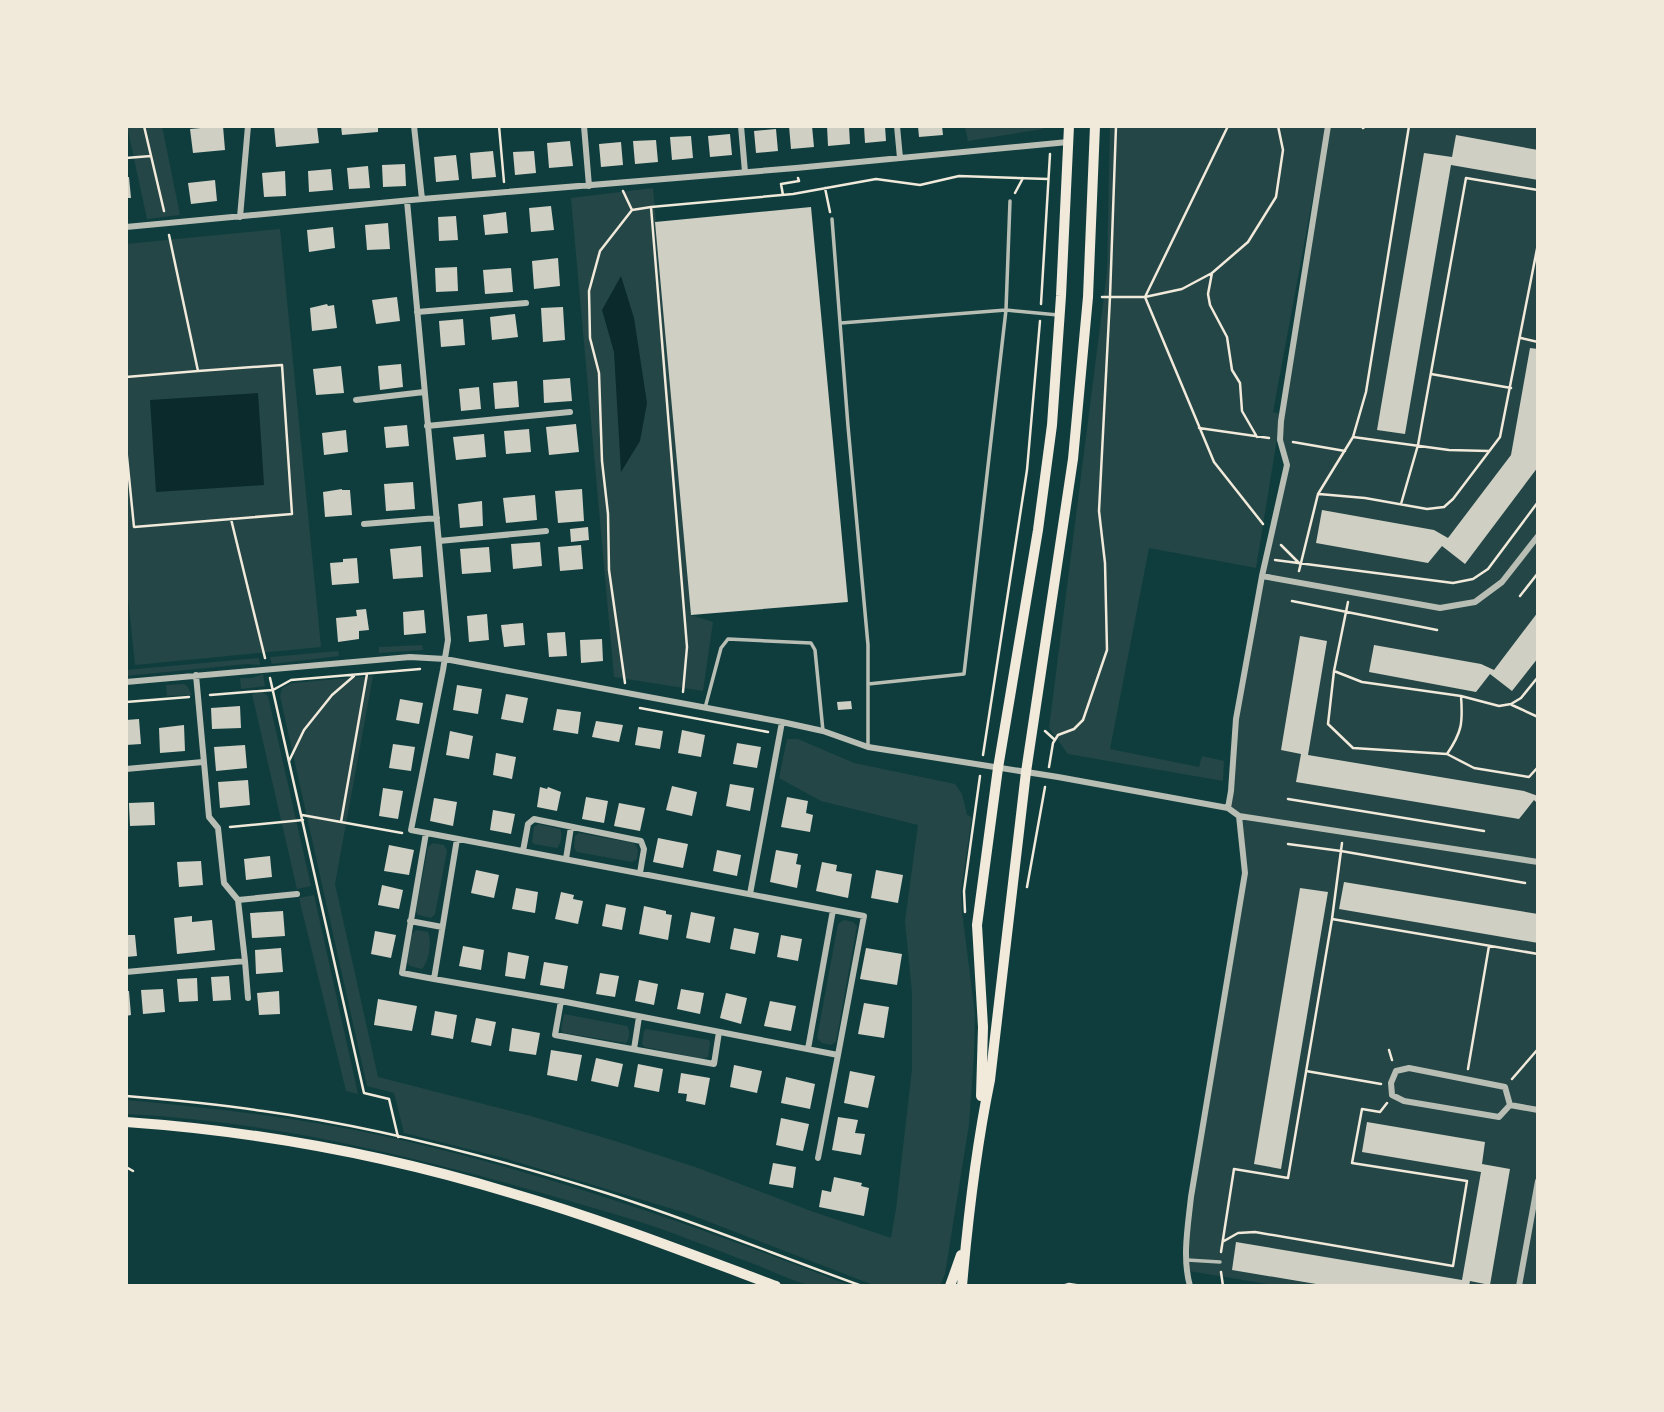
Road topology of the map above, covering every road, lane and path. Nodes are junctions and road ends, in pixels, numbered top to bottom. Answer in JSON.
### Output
{"nodes":[{"id":1,"x":144,"y":126,"type":"edge"},
{"id":2,"x":248,"y":126,"type":"edge"},
{"id":3,"x":414,"y":126,"type":"edge"},
{"id":4,"x":499,"y":126,"type":"edge"},
{"id":5,"x":584,"y":126,"type":"edge"},
{"id":6,"x":741,"y":126,"type":"edge"},
{"id":7,"x":897,"y":126,"type":"edge"},
{"id":8,"x":1069,"y":126,"type":"edge"},
{"id":9,"x":1095,"y":126,"type":"edge"},
{"id":10,"x":1116,"y":126,"type":"edge"},
{"id":11,"x":1228,"y":126,"type":"edge"},
{"id":12,"x":1278,"y":126,"type":"edge"},
{"id":13,"x":1328,"y":126,"type":"edge"},
{"id":14,"x":1409,"y":126,"type":"edge"},
{"id":15,"x":1069,"y":142,"type":"junction"},
{"id":16,"x":1050,"y":143,"type":"junction"},
{"id":17,"x":151,"y":156,"type":"junction"},
{"id":18,"x":126,"y":158,"type":"edge"},
{"id":19,"x":900,"y":158,"type":"junction"},
{"id":20,"x":796,"y":168,"type":"junction"},
{"id":21,"x":745,"y":172,"type":"junction"},
{"id":22,"x":1023,"y":178,"type":"junction"},
{"id":23,"x":1048,"y":179,"type":"junction"},
{"id":24,"x":619,"y":183,"type":"junction"},
{"id":25,"x":589,"y":186,"type":"junction"},
{"id":26,"x":825,"y":188,"type":"junction"},
{"id":27,"x":1538,"y":190,"type":"edge"},
{"id":28,"x":505,"y":194,"type":"junction"},
{"id":29,"x":783,"y":195,"type":"junction"},
{"id":30,"x":422,"y":200,"type":"junction"},
{"id":31,"x":408,"y":201,"type":"junction"},
{"id":32,"x":1010,"y":201,"type":"joint"},
{"id":33,"x":651,"y":207,"type":"junction"},
{"id":34,"x":632,"y":210,"type":"junction"},
{"id":35,"x":240,"y":217,"type":"junction"},
{"id":36,"x":832,"y":219,"type":"joint"},
{"id":37,"x":167,"y":223,"type":"junction"},
{"id":38,"x":126,"y":227,"type":"edge"},
{"id":39,"x":1538,"y":244,"type":"edge"},
{"id":40,"x":1212,"y":273,"type":"junction"},
{"id":41,"x":1145,"y":297,"type":"junction"},
{"id":42,"x":1110,"y":298,"type":"junction"},
{"id":43,"x":526,"y":303,"type":"dead end"},
{"id":44,"x":1006,"y":310,"type":"junction"},
{"id":45,"x":417,"y":312,"type":"junction"},
{"id":46,"x":1040,"y":314,"type":"junction"},
{"id":47,"x":1060,"y":315,"type":"junction"},
{"id":48,"x":841,"y":323,"type":"junction"},
{"id":49,"x":1520,"y":338,"type":"junction"},
{"id":50,"x":1538,"y":342,"type":"edge"},
{"id":51,"x":198,"y":372,"type":"junction"},
{"id":52,"x":1431,"y":374,"type":"junction"},
{"id":53,"x":126,"y":377,"type":"edge"},
{"id":54,"x":1511,"y":388,"type":"junction"},
{"id":55,"x":425,"y":393,"type":"junction"},
{"id":56,"x":356,"y":400,"type":"dead end"},
{"id":57,"x":569,"y":412,"type":"dead end"},
{"id":58,"x":427,"y":425,"type":"junction"},
{"id":59,"x":1199,"y":428,"type":"junction"},
{"id":60,"x":1257,"y":437,"type":"junction"},
{"id":61,"x":1353,"y":437,"type":"junction"},
{"id":62,"x":1280,"y":440,"type":"junction"},
{"id":63,"x":1418,"y":445,"type":"junction"},
{"id":64,"x":126,"y":447,"type":"edge"},
{"id":65,"x":1345,"y":451,"type":"junction"},
{"id":66,"x":1491,"y":451,"type":"junction"},
{"id":67,"x":1318,"y":494,"type":"junction"},
{"id":68,"x":1538,"y":502,"type":"edge"},
{"id":69,"x":1401,"y":504,"type":"junction"},
{"id":70,"x":437,"y":518,"type":"junction"},
{"id":71,"x":231,"y":519,"type":"junction"},
{"id":72,"x":364,"y":524,"type":"dead end"},
{"id":73,"x":546,"y":531,"type":"dead end"},
{"id":74,"x":1270,"y":534,"type":"junction"},
{"id":75,"x":1538,"y":536,"type":"edge"},
{"id":76,"x":439,"y":541,"type":"junction"},
{"id":77,"x":1265,"y":558,"type":"junction"},
{"id":78,"x":1300,"y":564,"type":"junction"},
{"id":79,"x":1538,"y":573,"type":"edge"},
{"id":80,"x":1262,"y":576,"type":"junction"},
{"id":81,"x":1296,"y":583,"type":"junction"},
{"id":82,"x":1350,"y":591,"type":"junction"},
{"id":83,"x":1520,"y":596,"type":"dead end"},
{"id":84,"x":1292,"y":601,"type":"dead end"},
{"id":85,"x":1345,"y":613,"type":"junction"},
{"id":86,"x":1437,"y":630,"type":"dead end"},
{"id":87,"x":445,"y":659,"type":"junction"},
{"id":88,"x":268,"y":670,"type":"junction"},
{"id":89,"x":443,"y":670,"type":"junction"},
{"id":90,"x":1334,"y":671,"type":"junction"},
{"id":91,"x":367,"y":674,"type":"junction"},
{"id":92,"x":196,"y":675,"type":"junction"},
{"id":93,"x":356,"y":675,"type":"junction"},
{"id":94,"x":1538,"y":677,"type":"edge"},
{"id":95,"x":126,"y":682,"type":"edge"},
{"id":96,"x":868,"y":684,"type":"junction"},
{"id":97,"x":273,"y":690,"type":"junction"},
{"id":98,"x":626,"y":693,"type":"junction"},
{"id":99,"x":198,"y":696,"type":"junction"},
{"id":100,"x":1461,"y":696,"type":"junction"},
{"id":101,"x":126,"y":702,"type":"edge"},
{"id":102,"x":682,"y":703,"type":"junction"},
{"id":103,"x":1511,"y":704,"type":"junction"},
{"id":104,"x":632,"y":706,"type":"dead end"},
{"id":105,"x":705,"y":708,"type":"junction"},
{"id":106,"x":1538,"y":717,"type":"edge"},
{"id":107,"x":782,"y":722,"type":"junction"},
{"id":108,"x":988,"y":722,"type":"dead end"},
{"id":109,"x":823,"y":731,"type":"junction"},
{"id":110,"x":780,"y":734,"type":"junction"},
{"id":111,"x":1055,"y":740,"type":"dead end"},
{"id":112,"x":868,"y":747,"type":"junction"},
{"id":113,"x":1447,"y":754,"type":"junction"},
{"id":114,"x":289,"y":761,"type":"junction"},
{"id":115,"x":203,"y":762,"type":"junction"},
{"id":116,"x":1538,"y":767,"type":"edge"},
{"id":117,"x":998,"y":768,"type":"junction"},
{"id":118,"x":126,"y":769,"type":"edge"},
{"id":119,"x":1026,"y":772,"type":"junction"},
{"id":120,"x":1288,"y":799,"type":"dead end"},
{"id":121,"x":1228,"y":808,"type":"junction"},
{"id":122,"x":1239,"y":816,"type":"junction"},
{"id":123,"x":302,"y":818,"type":"junction"},
{"id":124,"x":341,"y":822,"type":"junction"},
{"id":125,"x":571,"y":827,"type":"junction"},
{"id":126,"x":218,"y":828,"type":"junction"},
{"id":127,"x":411,"y":830,"type":"junction"},
{"id":128,"x":1484,"y":831,"type":"dead end"},
{"id":129,"x":426,"y":833,"type":"junction"},
{"id":130,"x":1343,"y":833,"type":"junction"},
{"id":131,"x":457,"y":839,"type":"junction"},
{"id":132,"x":1288,"y":844,"type":"dead end"},
{"id":133,"x":523,"y":851,"type":"junction"},
{"id":134,"x":1341,"y":851,"type":"junction"},
{"id":135,"x":566,"y":859,"type":"junction"},
{"id":136,"x":1538,"y":862,"type":"edge"},
{"id":137,"x":640,"y":873,"type":"junction"},
{"id":138,"x":1525,"y":883,"type":"dead end"},
{"id":139,"x":297,"y":894,"type":"dead end"},
{"id":140,"x":750,"y":894,"type":"junction"},
{"id":141,"x":238,"y":900,"type":"junction"},
{"id":142,"x":834,"y":910,"type":"junction"},
{"id":143,"x":1332,"y":919,"type":"junction"},
{"id":144,"x":410,"y":921,"type":"junction"},
{"id":145,"x":442,"y":927,"type":"junction"},
{"id":146,"x":1489,"y":946,"type":"junction"},
{"id":147,"x":1538,"y":954,"type":"edge"},
{"id":148,"x":245,"y":961,"type":"junction"},
{"id":149,"x":126,"y":972,"type":"edge"},
{"id":150,"x":433,"y":979,"type":"junction"},
{"id":151,"x":248,"y":998,"type":"dead end"},
{"id":152,"x":561,"y":1001,"type":"junction"},
{"id":153,"x":639,"y":1017,"type":"junction"},
{"id":154,"x":719,"y":1032,"type":"junction"},
{"id":155,"x":634,"y":1049,"type":"junction"},
{"id":156,"x":808,"y":1049,"type":"junction"},
{"id":157,"x":1538,"y":1049,"type":"edge"},
{"id":158,"x":838,"y":1055,"type":"junction"},
{"id":159,"x":1306,"y":1071,"type":"junction"},
{"id":160,"x":1466,"y":1079,"type":"junction"},
{"id":161,"x":1391,"y":1086,"type":"junction"},
{"id":162,"x":1505,"y":1087,"type":"junction"},
{"id":163,"x":1392,"y":1095,"type":"junction"},
{"id":164,"x":126,"y":1096,"type":"edge"},
{"id":165,"x":1510,"y":1105,"type":"junction"},
{"id":166,"x":1538,"y":1110,"type":"edge"},
{"id":167,"x":126,"y":1122,"type":"edge"},
{"id":168,"x":981,"y":1127,"type":"junction"},
{"id":169,"x":398,"y":1136,"type":"junction"},
{"id":170,"x":818,"y":1158,"type":"dead end"},
{"id":171,"x":126,"y":1167,"type":"edge"},
{"id":172,"x":133,"y":1171,"type":"dead end"},
{"id":173,"x":1538,"y":1181,"type":"edge"},
{"id":174,"x":966,"y":1239,"type":"junction"},
{"id":175,"x":1224,"y":1241,"type":"junction"},
{"id":176,"x":1186,"y":1260,"type":"junction"},
{"id":177,"x":1220,"y":1262,"type":"junction"},
{"id":178,"x":776,"y":1286,"type":"edge"},
{"id":179,"x":862,"y":1286,"type":"edge"},
{"id":180,"x":950,"y":1286,"type":"edge"},
{"id":181,"x":962,"y":1286,"type":"edge"},
{"id":182,"x":1062,"y":1286,"type":"edge"},
{"id":183,"x":1082,"y":1286,"type":"edge"},
{"id":184,"x":1190,"y":1286,"type":"edge"},
{"id":185,"x":1223,"y":1286,"type":"edge"},
{"id":186,"x":1519,"y":1286,"type":"edge"}],
"edges":[{"from":1,"to":17,"type":"path"},
{"from":2,"to":35,"type":"street"},
{"from":3,"to":30,"type":"street"},
{"from":4,"to":28,"type":"path"},
{"from":5,"to":25,"type":"street"},
{"from":6,"to":21,"type":"street"},
{"from":7,"to":19,"type":"street"},
{"from":8,"to":15,"type":"main road"},
{"from":9,"to":119,"type":"main road"},
{"from":10,"to":42,"type":"path"},
{"from":11,"to":41,"type":"path"},
{"from":12,"to":40,"type":"path"},
{"from":13,"to":62,"type":"street"},
{"from":14,"to":61,"type":"path"},
{"from":15,"to":16,"type":"street"},
{"from":15,"to":47,"type":"main road"},
{"from":16,"to":19,"type":"street"},
{"from":16,"to":23,"type":"path"},
{"from":17,"to":18,"type":"path"},
{"from":17,"to":37,"type":"path"},
{"from":19,"to":20,"type":"street"},
{"from":20,"to":21,"type":"street"},
{"from":20,"to":29,"type":"path"},
{"from":21,"to":24,"type":"street"},
{"from":22,"to":23,"type":"path"},
{"from":22,"to":26,"type":"path"},
{"from":22,"to":32,"type":"path"},
{"from":23,"to":46,"type":"path"},
{"from":24,"to":25,"type":"street"},
{"from":24,"to":34,"type":"path"},
{"from":25,"to":28,"type":"street"},
{"from":26,"to":29,"type":"path"},
{"from":26,"to":36,"type":"path"},
{"from":27,"to":52,"type":"path"},
{"from":28,"to":30,"type":"street"},
{"from":29,"to":33,"type":"path"},
{"from":30,"to":31,"type":"street"},
{"from":31,"to":35,"type":"street"},
{"from":31,"to":45,"type":"street"},
{"from":32,"to":44,"type":"lane"},
{"from":33,"to":34,"type":"path"},
{"from":33,"to":102,"type":"path"},
{"from":34,"to":98,"type":"path"},
{"from":35,"to":37,"type":"street"},
{"from":36,"to":48,"type":"lane"},
{"from":37,"to":38,"type":"street"},
{"from":37,"to":51,"type":"path"},
{"from":39,"to":49,"type":"path"},
{"from":40,"to":41,"type":"path"},
{"from":40,"to":60,"type":"path"},
{"from":41,"to":42,"type":"path"},
{"from":41,"to":59,"type":"path"},
{"from":42,"to":111,"type":"path"},
{"from":43,"to":45,"type":"street"},
{"from":44,"to":46,"type":"lane"},
{"from":44,"to":48,"type":"lane"},
{"from":44,"to":96,"type":"lane"},
{"from":45,"to":55,"type":"street"},
{"from":46,"to":47,"type":"lane"},
{"from":46,"to":108,"type":"path"},
{"from":47,"to":117,"type":"main road"},
{"from":48,"to":96,"type":"lane"},
{"from":49,"to":50,"type":"path"},
{"from":49,"to":54,"type":"path"},
{"from":51,"to":53,"type":"path"},
{"from":51,"to":71,"type":"path"},
{"from":52,"to":54,"type":"path"},
{"from":52,"to":63,"type":"path"},
{"from":54,"to":66,"type":"path"},
{"from":55,"to":56,"type":"street"},
{"from":55,"to":58,"type":"street"},
{"from":57,"to":58,"type":"street"},
{"from":58,"to":70,"type":"street"},
{"from":59,"to":60,"type":"path"},
{"from":59,"to":74,"type":"path"},
{"from":60,"to":62,"type":"path"},
{"from":61,"to":63,"type":"path"},
{"from":61,"to":65,"type":"path"},
{"from":62,"to":65,"type":"path"},
{"from":62,"to":74,"type":"street"},
{"from":63,"to":66,"type":"path"},
{"from":63,"to":69,"type":"path"},
{"from":64,"to":71,"type":"path"},
{"from":65,"to":67,"type":"path"},
{"from":66,"to":69,"type":"path"},
{"from":67,"to":69,"type":"path"},
{"from":67,"to":78,"type":"path"},
{"from":68,"to":78,"type":"path"},
{"from":70,"to":72,"type":"street"},
{"from":70,"to":76,"type":"street"},
{"from":71,"to":88,"type":"path"},
{"from":73,"to":76,"type":"street"},
{"from":74,"to":77,"type":"street"},
{"from":74,"to":78,"type":"path"},
{"from":75,"to":82,"type":"street"},
{"from":76,"to":87,"type":"street"},
{"from":77,"to":78,"type":"path"},
{"from":77,"to":80,"type":"street"},
{"from":78,"to":81,"type":"path"},
{"from":79,"to":83,"type":"path"},
{"from":80,"to":81,"type":"street"},
{"from":80,"to":121,"type":"street"},
{"from":81,"to":82,"type":"street"},
{"from":82,"to":85,"type":"path"},
{"from":84,"to":85,"type":"path"},
{"from":85,"to":86,"type":"path"},
{"from":85,"to":90,"type":"path"},
{"from":87,"to":88,"type":"street"},
{"from":87,"to":89,"type":"street"},
{"from":87,"to":98,"type":"street"},
{"from":88,"to":92,"type":"street"},
{"from":88,"to":97,"type":"path"},
{"from":89,"to":91,"type":"path"},
{"from":89,"to":127,"type":"street"},
{"from":90,"to":100,"type":"path"},
{"from":90,"to":113,"type":"path"},
{"from":91,"to":93,"type":"path"},
{"from":91,"to":124,"type":"path"},
{"from":92,"to":95,"type":"street"},
{"from":92,"to":99,"type":"street"},
{"from":93,"to":97,"type":"path"},
{"from":93,"to":114,"type":"path"},
{"from":94,"to":103,"type":"path"},
{"from":96,"to":112,"type":"lane"},
{"from":97,"to":99,"type":"path"},
{"from":97,"to":114,"type":"path"},
{"from":98,"to":102,"type":"street"},
{"from":99,"to":101,"type":"path"},
{"from":99,"to":115,"type":"street"},
{"from":100,"to":103,"type":"path"},
{"from":100,"to":113,"type":"path"},
{"from":102,"to":105,"type":"street"},
{"from":103,"to":106,"type":"path"},
{"from":104,"to":110,"type":"path"},
{"from":105,"to":107,"type":"street"},
{"from":105,"to":109,"type":"lane"},
{"from":107,"to":109,"type":"street"},
{"from":107,"to":110,"type":"street"},
{"from":109,"to":112,"type":"street"},
{"from":110,"to":140,"type":"street"},
{"from":112,"to":117,"type":"street"},
{"from":113,"to":116,"type":"path"},
{"from":114,"to":123,"type":"path"},
{"from":115,"to":118,"type":"street"},
{"from":115,"to":126,"type":"street"},
{"from":117,"to":119,"type":"street"},
{"from":117,"to":168,"type":"main road"},
{"from":119,"to":121,"type":"street"},
{"from":119,"to":168,"type":"main road"},
{"from":120,"to":128,"type":"path"},
{"from":121,"to":122,"type":"street"},
{"from":122,"to":130,"type":"street"},
{"from":122,"to":176,"type":"street"},
{"from":123,"to":124,"type":"path"},
{"from":123,"to":126,"type":"path"},
{"from":123,"to":169,"type":"path"},
{"from":124,"to":127,"type":"path"},
{"from":125,"to":133,"type":"street"},
{"from":125,"to":135,"type":"street"},
{"from":125,"to":137,"type":"street"},
{"from":126,"to":141,"type":"street"},
{"from":127,"to":129,"type":"street"},
{"from":129,"to":131,"type":"street"},
{"from":129,"to":144,"type":"street"},
{"from":130,"to":134,"type":"path"},
{"from":130,"to":136,"type":"street"},
{"from":131,"to":133,"type":"street"},
{"from":131,"to":145,"type":"street"},
{"from":132,"to":134,"type":"path"},
{"from":133,"to":135,"type":"street"},
{"from":134,"to":138,"type":"path"},
{"from":134,"to":143,"type":"path"},
{"from":135,"to":137,"type":"street"},
{"from":137,"to":140,"type":"street"},
{"from":139,"to":141,"type":"street"},
{"from":140,"to":142,"type":"street"},
{"from":141,"to":148,"type":"street"},
{"from":142,"to":156,"type":"street"},
{"from":142,"to":158,"type":"street"},
{"from":143,"to":146,"type":"path"},
{"from":143,"to":159,"type":"path"},
{"from":144,"to":145,"type":"street"},
{"from":144,"to":150,"type":"street"},
{"from":145,"to":150,"type":"street"},
{"from":146,"to":147,"type":"path"},
{"from":146,"to":160,"type":"path"},
{"from":148,"to":149,"type":"street"},
{"from":148,"to":151,"type":"street"},
{"from":150,"to":152,"type":"street"},
{"from":152,"to":153,"type":"street"},
{"from":152,"to":155,"type":"street"},
{"from":153,"to":154,"type":"street"},
{"from":153,"to":155,"type":"street"},
{"from":154,"to":155,"type":"street"},
{"from":154,"to":156,"type":"street"},
{"from":156,"to":158,"type":"street"},
{"from":157,"to":162,"type":"path"},
{"from":158,"to":170,"type":"street"},
{"from":159,"to":161,"type":"path"},
{"from":159,"to":175,"type":"path"},
{"from":160,"to":161,"type":"street"},
{"from":160,"to":162,"type":"street"},
{"from":161,"to":163,"type":"street"},
{"from":162,"to":165,"type":"street"},
{"from":163,"to":165,"type":"street"},
{"from":163,"to":175,"type":"path"},
{"from":164,"to":169,"type":"path"},
{"from":165,"to":166,"type":"street"},
{"from":167,"to":178,"type":"main road"},
{"from":168,"to":174,"type":"main road"},
{"from":169,"to":179,"type":"path"},
{"from":171,"to":172,"type":"path"},
{"from":173,"to":186,"type":"street"},
{"from":174,"to":180,"type":"main road"},
{"from":174,"to":181,"type":"main road"},
{"from":175,"to":177,"type":"path"},
{"from":176,"to":177,"type":"lane"},
{"from":176,"to":184,"type":"street"},
{"from":177,"to":185,"type":"path"},
{"from":182,"to":183,"type":"path"}]}
